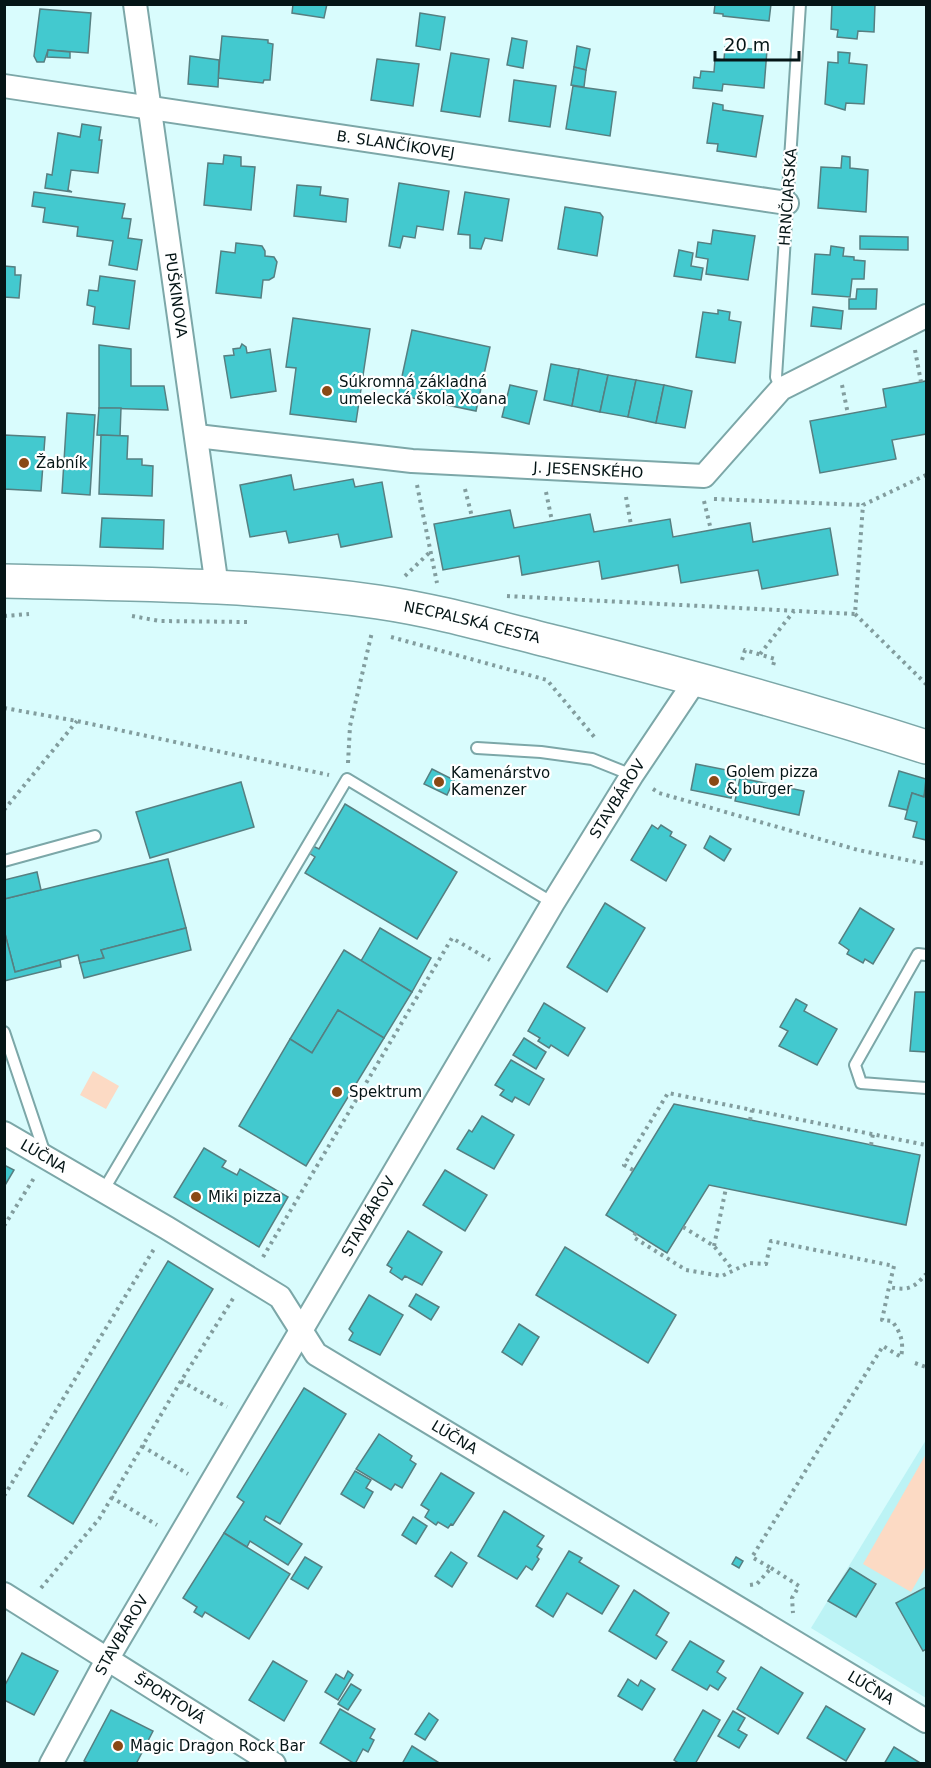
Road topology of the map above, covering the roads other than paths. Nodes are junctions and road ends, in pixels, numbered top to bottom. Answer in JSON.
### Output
{"nodes":[{"id":1,"x":135,"y":4,"type":"edge"},
{"id":2,"x":800,"y":4,"type":"edge"},
{"id":3,"x":4,"y":86,"type":"edge"},
{"id":4,"x":150,"y":108,"type":"junction"},
{"id":5,"x":787,"y":203,"type":"junction"},
{"id":6,"x":918,"y":320,"type":"edge"},
{"id":7,"x":782,"y":388,"type":"junction"},
{"id":8,"x":197,"y":436,"type":"junction"},
{"id":9,"x":4,"y":581,"type":"edge"},
{"id":10,"x":217,"y":586,"type":"junction"},
{"id":11,"x":697,"y":678,"type":"junction"},
{"id":12,"x":927,"y":747,"type":"edge"},
{"id":13,"x":477,"y":748,"type":"dead end"},
{"id":14,"x":632,"y":775,"type":"junction"},
{"id":15,"x":95,"y":837,"type":"dead end"},
{"id":16,"x":4,"y":861,"type":"edge"},
{"id":17,"x":553,"y":903,"type":"junction"},
{"id":18,"x":927,"y":955,"type":"edge"},
{"id":19,"x":4,"y":1032,"type":"edge"},
{"id":20,"x":927,"y":1089,"type":"edge"},
{"id":21,"x":4,"y":1133,"type":"edge"},
{"id":22,"x":46,"y":1157,"type":"junction"},
{"id":23,"x":103,"y":1191,"type":"junction"},
{"id":24,"x":300,"y":1330,"type":"junction"},
{"id":25,"x":4,"y":1594,"type":"edge"},
{"id":26,"x":108,"y":1658,"type":"junction"},
{"id":27,"x":927,"y":1721,"type":"edge"},
{"id":28,"x":51,"y":1764,"type":"edge"},
{"id":29,"x":274,"y":1764,"type":"edge"}],
"edges":[{"from":1,"to":4,"type":"street","name":"PUŠKINOVA"},
{"from":2,"to":5,"type":"lane","name":"HRNČIARSKA"},
{"from":3,"to":4,"type":"street","name":"B. SLANČÍKOVEJ"},
{"from":4,"to":5,"type":"street","name":"B. SLANČÍKOVEJ"},
{"from":4,"to":8,"type":"street","name":"PUŠKINOVA"},
{"from":5,"to":7,"type":"lane","name":"HRNČIARSKA"},
{"from":6,"to":7,"type":"street","name":"J. JESENSKÉHO"},
{"from":7,"to":8,"type":"street","name":"J. JESENSKÉHO"},
{"from":8,"to":10,"type":"street","name":"PUŠKINOVA"},
{"from":9,"to":10,"type":"main road","name":"NECPALSKÁ CESTA"},
{"from":10,"to":11,"type":"main road","name":"NECPALSKÁ CESTA"},
{"from":11,"to":12,"type":"main road","name":"NECPALSKÁ CESTA"},
{"from":11,"to":14,"type":"street","name":"STAVBÁROV"},
{"from":13,"to":14,"type":"lane"},
{"from":14,"to":17,"type":"street","name":"STAVBÁROV"},
{"from":15,"to":16,"type":"lane"},
{"from":17,"to":23,"type":"lane"},
{"from":17,"to":24,"type":"street","name":"STAVBÁROV"},
{"from":18,"to":20,"type":"lane"},
{"from":19,"to":22,"type":"lane"},
{"from":21,"to":22,"type":"street","name":"LÚČNA"},
{"from":22,"to":23,"type":"street","name":"LÚČNA"},
{"from":23,"to":24,"type":"street","name":"LÚČNA"},
{"from":24,"to":26,"type":"street","name":"STAVBÁROV"},
{"from":24,"to":27,"type":"street","name":"LÚČNA"},
{"from":25,"to":26,"type":"street","name":"ŠPORTOVÁ"},
{"from":26,"to":28,"type":"street","name":"STAVBÁROV"},
{"from":26,"to":29,"type":"street","name":"ŠPORTOVÁ"}]}
